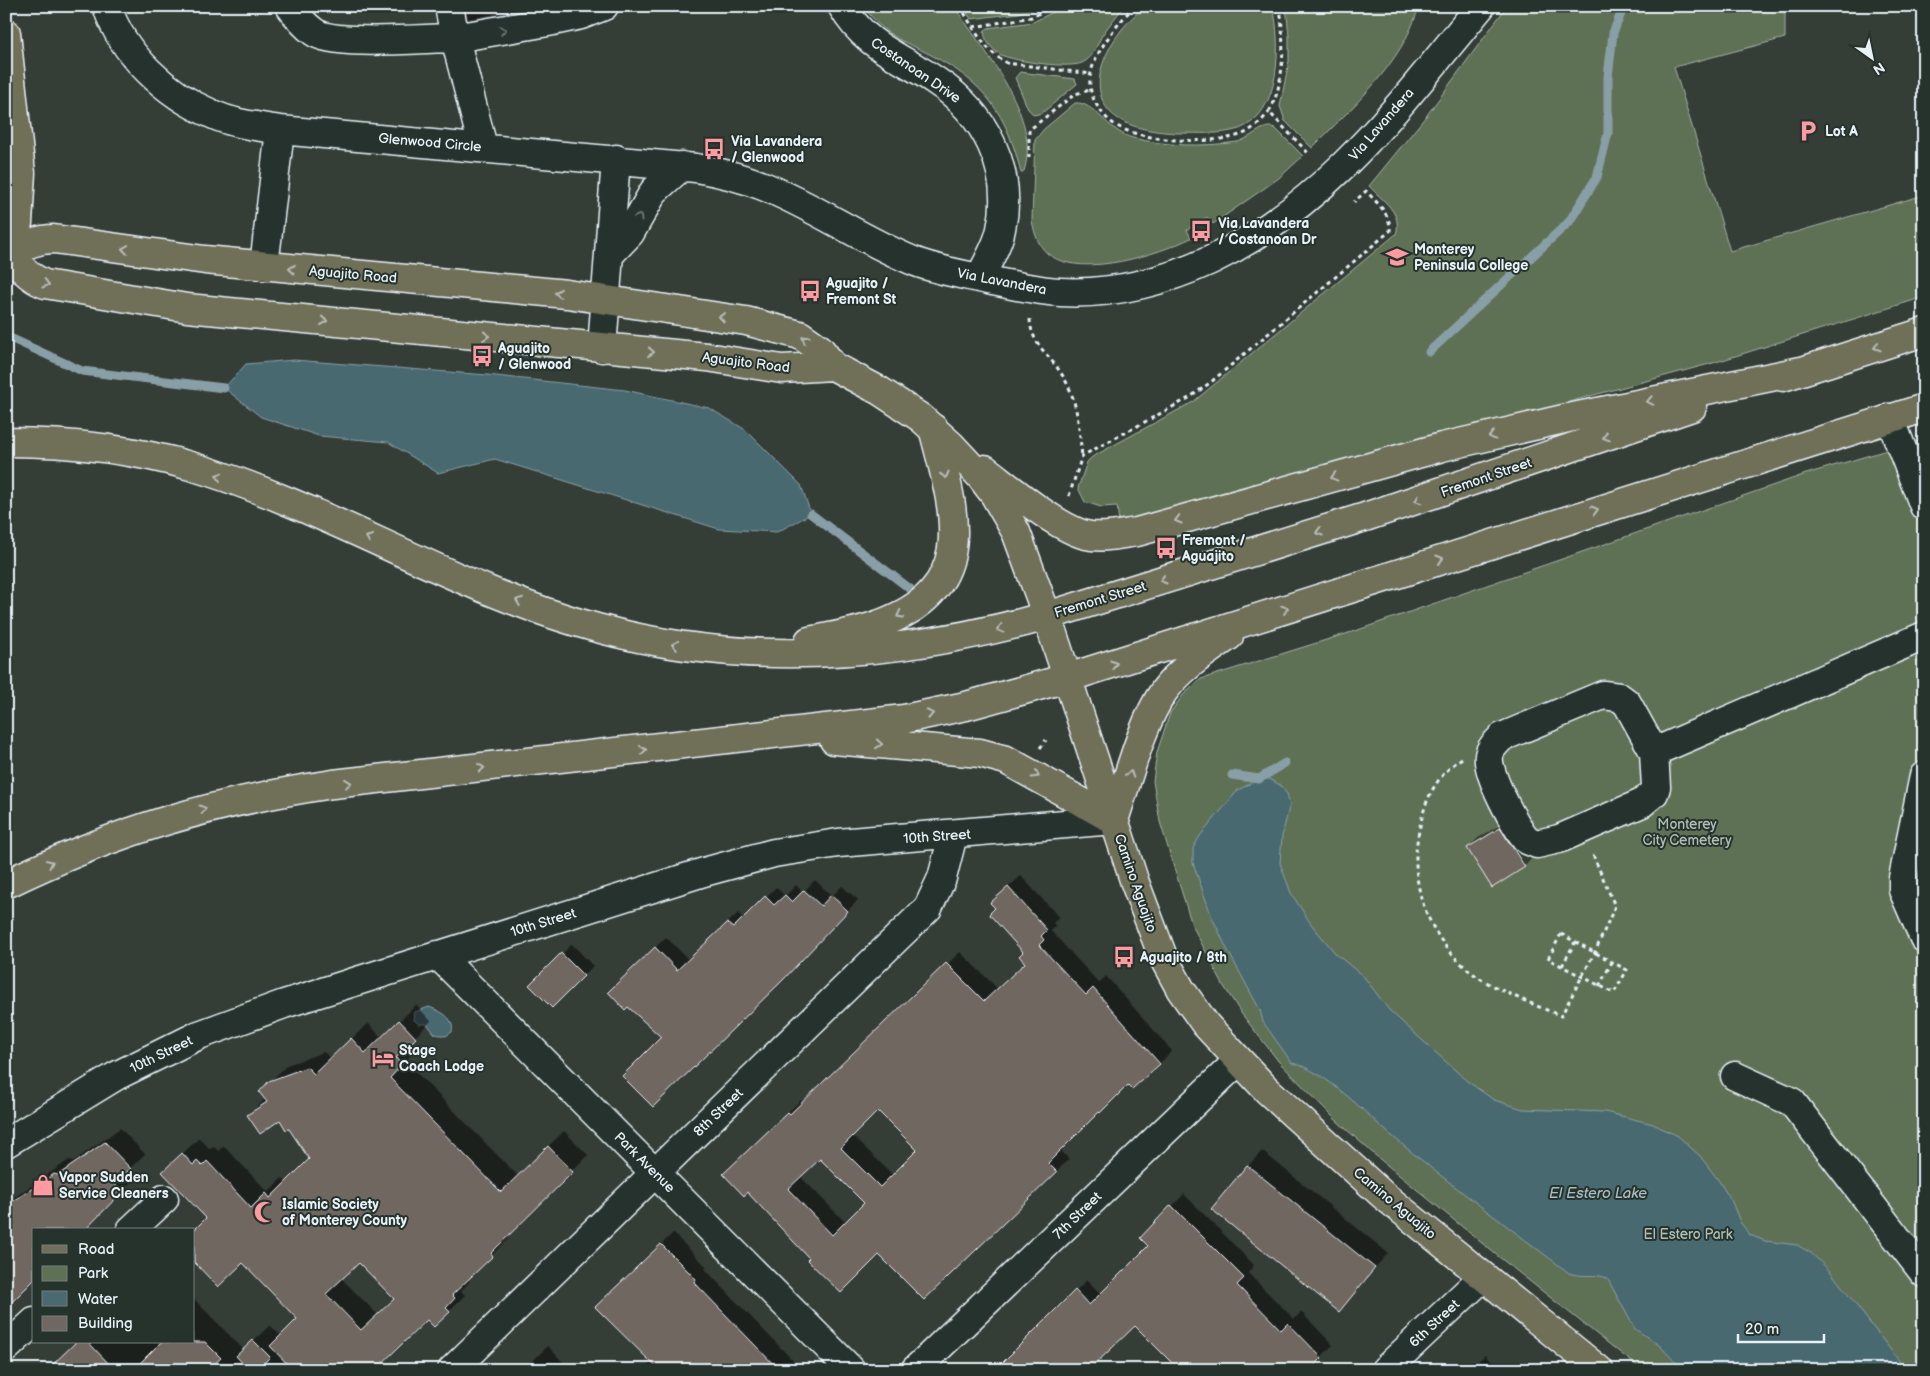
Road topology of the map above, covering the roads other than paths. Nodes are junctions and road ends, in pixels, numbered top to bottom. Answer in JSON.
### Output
{"nodes":[{"id":1,"x":107,"y":6,"type":"edge"},
{"id":2,"x":290,"y":6,"type":"edge"},
{"id":3,"x":449,"y":6,"type":"edge"},
{"id":4,"x":604,"y":6,"type":"edge"},
{"id":5,"x":842,"y":6,"type":"edge"},
{"id":6,"x":1457,"y":6,"type":"edge"},
{"id":7,"x":1481,"y":6,"type":"edge"},
{"id":8,"x":6,"y":33,"type":"edge"},
{"id":9,"x":1458,"y":33,"type":"junction"},
{"id":10,"x":455,"y":38,"type":"junction"},
{"id":11,"x":280,"y":130,"type":"junction"},
{"id":12,"x":484,"y":147,"type":"junction"},
{"id":13,"x":616,"y":159,"type":"junction"},
{"id":14,"x":682,"y":166,"type":"junction"},
{"id":15,"x":8,"y":253,"type":"edge"},
{"id":16,"x":609,"y":255,"type":"junction"},
{"id":17,"x":264,"y":266,"type":"junction"},
{"id":18,"x":980,"y":278,"type":"junction"},
{"id":19,"x":606,"y":300,"type":"junction"},
{"id":20,"x":1924,"y":332,"type":"edge"},
{"id":21,"x":602,"y":348,"type":"junction"},
{"id":22,"x":833,"y":366,"type":"junction"},
{"id":23,"x":1801,"y":371,"type":"junction"},
{"id":24,"x":1924,"y":408,"type":"edge"},
{"id":25,"x":1890,"y":418,"type":"junction"},
{"id":26,"x":933,"y":428,"type":"junction"},
{"id":27,"x":6,"y":442,"type":"edge"},
{"id":28,"x":1924,"y":506,"type":"edge"},
{"id":29,"x":1047,"y":616,"type":"junction"},
{"id":30,"x":1254,"y":619,"type":"junction"},
{"id":31,"x":1924,"y":636,"type":"edge"},
{"id":32,"x":751,"y":654,"type":"junction"},
{"id":33,"x":1067,"y":678,"type":"junction"},
{"id":34,"x":778,"y":735,"type":"junction"},
{"id":35,"x":1654,"y":752,"type":"junction"},
{"id":36,"x":1924,"y":776,"type":"edge"},
{"id":37,"x":1114,"y":820,"type":"junction"},
{"id":38,"x":953,"y":835,"type":"junction"},
{"id":39,"x":6,"y":884,"type":"edge"},
{"id":40,"x":1924,"y":938,"type":"edge"},
{"id":41,"x":438,"y":955,"type":"junction"},
{"id":42,"x":1238,"y":1061,"type":"junction"},
{"id":43,"x":1735,"y":1076,"type":"dead end"},
{"id":44,"x":6,"y":1143,"type":"edge"},
{"id":45,"x":656,"y":1173,"type":"junction"},
{"id":46,"x":164,"y":1199,"type":"dead end"},
{"id":47,"x":133,"y":1228,"type":"edge"},
{"id":48,"x":1924,"y":1273,"type":"edge"},
{"id":49,"x":1484,"y":1277,"type":"junction"},
{"id":50,"x":32,"y":1324,"type":"edge"},
{"id":51,"x":6,"y":1348,"type":"edge"},
{"id":52,"x":452,"y":1370,"type":"edge"},
{"id":53,"x":851,"y":1370,"type":"edge"},
{"id":54,"x":915,"y":1370,"type":"edge"},
{"id":55,"x":1385,"y":1370,"type":"edge"},
{"id":56,"x":1598,"y":1370,"type":"edge"}],
"edges":[{"from":1,"to":11,"type":"street","name":"Glenwood Circle"},
{"from":2,"to":10,"type":"street"},
{"from":3,"to":10,"type":"street"},
{"from":10,"to":4,"type":"street","one_way":true},
{"from":5,"to":18,"type":"street","name":"Costanoan Drive"},
{"from":6,"to":9,"type":"street"},
{"from":7,"to":9,"type":"street","name":"Via Lavandera"},
{"from":8,"to":15,"type":"main road"},
{"from":9,"to":18,"type":"street","name":"Via Lavandera"},
{"from":10,"to":12,"type":"street"},
{"from":11,"to":12,"type":"street","name":"Glenwood Circle"},
{"from":11,"to":17,"type":"street"},
{"from":12,"to":13,"type":"street","name":"Glenwood Circle"},
{"from":13,"to":14,"type":"street","name":"Via Lavandera"},
{"from":13,"to":16,"type":"street"},
{"from":16,"to":14,"type":"street","one_way":true},
{"from":14,"to":18,"type":"street","name":"Via Lavandera"},
{"from":17,"to":15,"type":"main road","name":"Aguajito Road","one_way":true},
{"from":15,"to":21,"type":"main road","name":"Aguajito Road","one_way":true},
{"from":16,"to":19,"type":"street"},
{"from":19,"to":17,"type":"main road","name":"Aguajito Road","one_way":true},
{"from":19,"to":21,"type":"street"},
{"from":22,"to":19,"type":"main road","name":"Aguajito Road","one_way":true},
{"from":20,"to":23,"type":"main road","name":"Fremont Street","one_way":true},
{"from":21,"to":22,"type":"main road","name":"Aguajito Road","one_way":true},
{"from":22,"to":26,"type":"main road","name":"Camino Aguajito"},
{"from":23,"to":26,"type":"main road","one_way":true},
{"from":23,"to":29,"type":"main road","name":"Fremont Street","one_way":true},
{"from":24,"to":25,"type":"main road"},
{"from":25,"to":28,"type":"street"},
{"from":30,"to":25,"type":"main road","one_way":true},
{"from":26,"to":29,"type":"main road","name":"Camino Aguajito"},
{"from":26,"to":32,"type":"main road","one_way":true},
{"from":32,"to":27,"type":"main road","one_way":true},
{"from":29,"to":32,"type":"main road","name":"Fremont Street","one_way":true},
{"from":29,"to":33,"type":"main road","name":"Camino Aguajito"},
{"from":33,"to":30,"type":"main road","one_way":true},
{"from":37,"to":30,"type":"main road","one_way":true},
{"from":31,"to":35,"type":"street"},
{"from":34,"to":33,"type":"main road","one_way":true},
{"from":33,"to":37,"type":"main road","name":"Camino Aguajito"},
{"from":34,"to":37,"type":"main road","one_way":true},
{"from":39,"to":34,"type":"main road","one_way":true},
{"from":35,"to":35,"type":"street"},
{"from":36,"to":40,"type":"street"},
{"from":37,"to":38,"type":"street","name":"10th Street"},
{"from":37,"to":42,"type":"main road","name":"Camino Aguajito"},
{"from":38,"to":41,"type":"street","name":"10th Street"},
{"from":38,"to":45,"type":"street","name":"8th Street"},
{"from":41,"to":44,"type":"street","name":"10th Street"},
{"from":41,"to":45,"type":"street","name":"Park Avenue"},
{"from":42,"to":49,"type":"main road","name":"Camino Aguajito"},
{"from":42,"to":54,"type":"street","name":"7th Street"},
{"from":43,"to":48,"type":"street"},
{"from":45,"to":52,"type":"street","name":"8th Street"},
{"from":45,"to":53,"type":"street","name":"Park Avenue"},
{"from":46,"to":47,"type":"street"},
{"from":49,"to":55,"type":"street","name":"6th Street"},
{"from":49,"to":56,"type":"main road","name":"Camino Aguajito"},
{"from":50,"to":51,"type":"street"}]}
